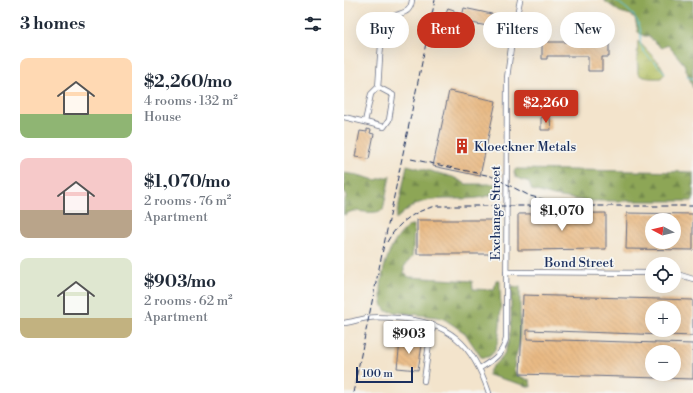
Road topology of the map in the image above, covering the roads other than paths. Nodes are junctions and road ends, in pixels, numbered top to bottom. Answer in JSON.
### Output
{"nodes":[{"id":1,"x":412,"y":0,"type":"edge"},
{"id":2,"x":520,"y":0,"type":"edge"},
{"id":3,"x":378,"y":87,"type":"junction"},
{"id":4,"x":344,"y":117,"type":"edge"},
{"id":5,"x":365,"y":122,"type":"junction"},
{"id":6,"x":506,"y":272,"type":"junction"},
{"id":7,"x":645,"y":273,"type":"edge"},
{"id":8,"x":681,"y":275,"type":"edge"},
{"id":9,"x":693,"y":279,"type":"edge"},
{"id":10,"x":344,"y":324,"type":"edge"},
{"id":11,"x":434,"y":326,"type":"junction"},
{"id":12,"x":480,"y":368,"type":"junction"},
{"id":13,"x":424,"y":381,"type":"dead end"},
{"id":14,"x":489,"y":393,"type":"edge"}],
"edges":[{"from":1,"to":3,"type":"street"},
{"from":2,"to":6,"type":"street","name":"Exchange Street"},
{"from":3,"to":5,"type":"street"},
{"from":3,"to":5,"type":"street"},
{"from":4,"to":5,"type":"street"},
{"from":6,"to":7,"type":"street","name":"Bond Street"},
{"from":6,"to":12,"type":"street","name":"Exchange Street"},
{"from":8,"to":9,"type":"street"},
{"from":10,"to":11,"type":"street"},
{"from":11,"to":12,"type":"street"},
{"from":11,"to":13,"type":"street"},
{"from":12,"to":14,"type":"street"}]}
